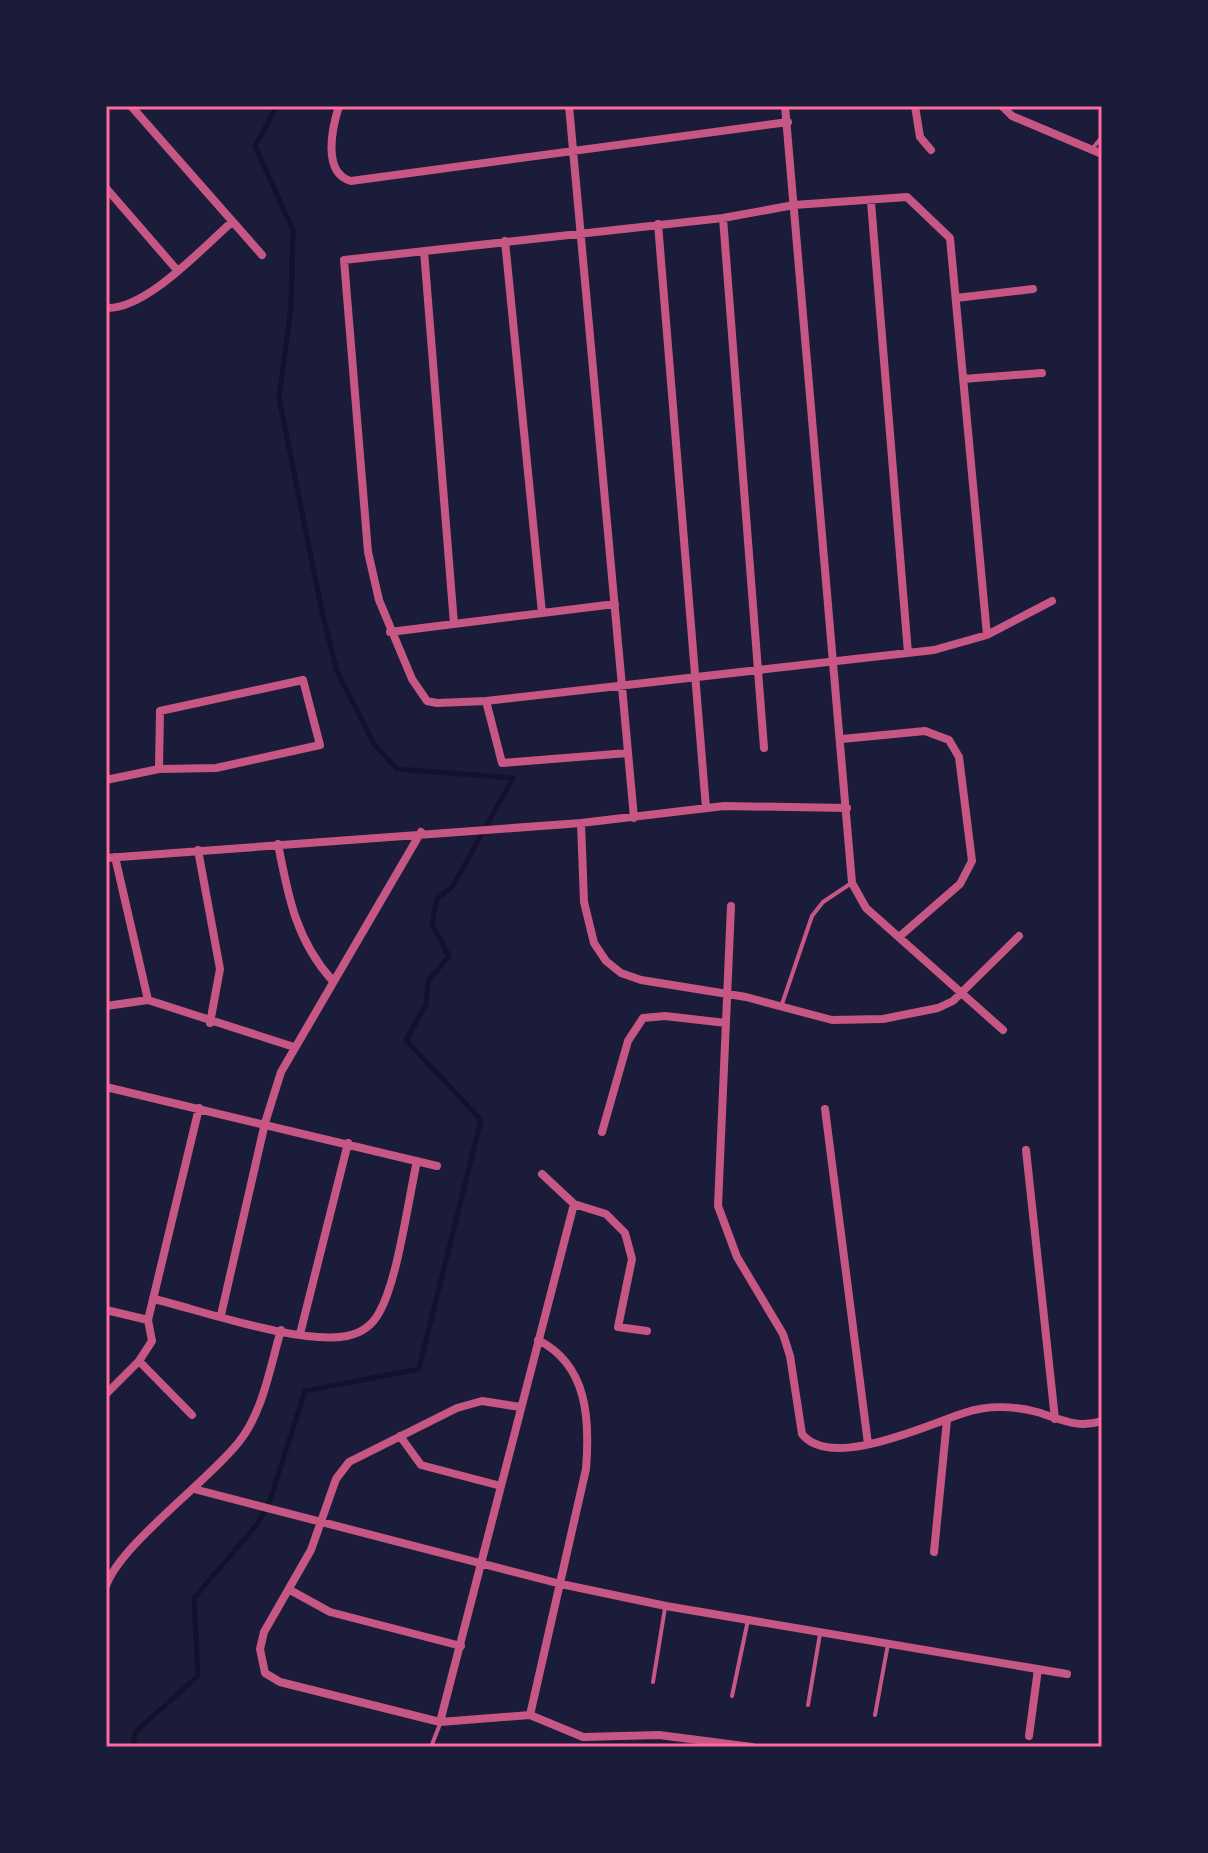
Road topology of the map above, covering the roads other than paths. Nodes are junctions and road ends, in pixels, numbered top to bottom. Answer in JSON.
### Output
{"nodes":[{"id":1,"x":131,"y":106,"type":"edge"},
{"id":2,"x":339,"y":106,"type":"edge"},
{"id":3,"x":569,"y":106,"type":"edge"},
{"id":4,"x":785,"y":106,"type":"edge"},
{"id":5,"x":915,"y":106,"type":"edge"},
{"id":6,"x":1002,"y":106,"type":"edge"},
{"id":7,"x":788,"y":122,"type":"junction"},
{"id":8,"x":1102,"y":137,"type":"edge"},
{"id":9,"x":931,"y":150,"type":"dead end"},
{"id":10,"x":1091,"y":150,"type":"junction"},
{"id":11,"x":573,"y":151,"type":"junction"},
{"id":12,"x":1102,"y":154,"type":"edge"},
{"id":13,"x":106,"y":188,"type":"edge"},
{"id":14,"x":871,"y":202,"type":"junction"},
{"id":15,"x":794,"y":205,"type":"junction"},
{"id":16,"x":723,"y":218,"type":"junction"},
{"id":17,"x":232,"y":222,"type":"junction"},
{"id":18,"x":658,"y":224,"type":"junction"},
{"id":19,"x":581,"y":233,"type":"junction"},
{"id":20,"x":505,"y":241,"type":"junction"},
{"id":21,"x":424,"y":251,"type":"junction"},
{"id":22,"x":262,"y":255,"type":"dead end"},
{"id":23,"x":177,"y":270,"type":"junction"},
{"id":24,"x":1033,"y":289,"type":"dead end"},
{"id":25,"x":956,"y":298,"type":"junction"},
{"id":26,"x":106,"y":308,"type":"edge"},
{"id":27,"x":1042,"y":373,"type":"dead end"},
{"id":28,"x":963,"y":379,"type":"junction"},
{"id":29,"x":1052,"y":601,"type":"dead end"},
{"id":30,"x":615,"y":604,"type":"junction"},
{"id":31,"x":542,"y":613,"type":"junction"},
{"id":32,"x":454,"y":624,"type":"junction"},
{"id":33,"x":390,"y":632,"type":"junction"},
{"id":34,"x":987,"y":635,"type":"junction"},
{"id":35,"x":908,"y":653,"type":"junction"},
{"id":36,"x":835,"y":661,"type":"junction"},
{"id":37,"x":758,"y":670,"type":"junction"},
{"id":38,"x":695,"y":678,"type":"junction"},
{"id":39,"x":622,"y":686,"type":"junction"},
{"id":40,"x":486,"y":701,"type":"junction"},
{"id":41,"x":842,"y":739,"type":"junction"},
{"id":42,"x":764,"y":748,"type":"dead end"},
{"id":43,"x":628,"y":753,"type":"junction"},
{"id":44,"x":159,"y":769,"type":"junction"},
{"id":45,"x":106,"y":780,"type":"edge"},
{"id":46,"x":706,"y":808,"type":"junction"},
{"id":47,"x":847,"y":808,"type":"junction"},
{"id":48,"x":634,"y":818,"type":"junction"},
{"id":49,"x":581,"y":823,"type":"junction"},
{"id":50,"x":421,"y":832,"type":"junction"},
{"id":51,"x":278,"y":844,"type":"junction"},
{"id":52,"x":198,"y":850,"type":"junction"},
{"id":53,"x":110,"y":858,"type":"edge"},
{"id":54,"x":852,"y":883,"type":"junction"},
{"id":55,"x":731,"y":906,"type":"dead end"},
{"id":56,"x":1019,"y":936,"type":"dead end"},
{"id":57,"x":899,"y":937,"type":"junction"},
{"id":58,"x":332,"y":980,"type":"junction"},
{"id":59,"x":963,"y":992,"type":"junction"},
{"id":60,"x":727,"y":994,"type":"junction"},
{"id":61,"x":148,"y":1000,"type":"junction"},
{"id":62,"x":106,"y":1006,"type":"edge"},
{"id":63,"x":781,"y":1007,"type":"junction"},
{"id":64,"x":210,"y":1023,"type":"junction"},
{"id":65,"x":726,"y":1023,"type":"junction"},
{"id":66,"x":1003,"y":1030,"type":"dead end"},
{"id":67,"x":294,"y":1047,"type":"junction"},
{"id":68,"x":106,"y":1087,"type":"edge"},
{"id":69,"x":199,"y":1108,"type":"junction"},
{"id":70,"x":825,"y":1109,"type":"dead end"},
{"id":71,"x":265,"y":1123,"type":"junction"},
{"id":72,"x":602,"y":1132,"type":"dead end"},
{"id":73,"x":348,"y":1143,"type":"junction"},
{"id":74,"x":1026,"y":1150,"type":"dead end"},
{"id":75,"x":417,"y":1161,"type":"junction"},
{"id":76,"x":437,"y":1166,"type":"dead end"},
{"id":77,"x":542,"y":1174,"type":"dead end"},
{"id":78,"x":574,"y":1204,"type":"junction"},
{"id":79,"x":154,"y":1299,"type":"junction"},
{"id":80,"x":106,"y":1310,"type":"edge"},
{"id":81,"x":221,"y":1315,"type":"junction"},
{"id":82,"x":148,"y":1320,"type":"junction"},
{"id":83,"x":281,"y":1330,"type":"junction"},
{"id":84,"x":647,"y":1331,"type":"dead end"},
{"id":85,"x":300,"y":1334,"type":"junction"},
{"id":86,"x":538,"y":1340,"type":"junction"},
{"id":87,"x":139,"y":1361,"type":"junction"},
{"id":88,"x":106,"y":1394,"type":"edge"},
{"id":89,"x":520,"y":1407,"type":"junction"},
{"id":90,"x":192,"y":1415,"type":"dead end"},
{"id":91,"x":1055,"y":1419,"type":"junction"},
{"id":92,"x":947,"y":1420,"type":"junction"},
{"id":93,"x":1102,"y":1421,"type":"edge"},
{"id":94,"x":400,"y":1436,"type":"junction"},
{"id":95,"x":868,"y":1444,"type":"junction"},
{"id":96,"x":501,"y":1486,"type":"junction"},
{"id":97,"x":194,"y":1489,"type":"junction"},
{"id":98,"x":323,"y":1522,"type":"junction"},
{"id":99,"x":934,"y":1552,"type":"dead end"},
{"id":100,"x":482,"y":1563,"type":"junction"},
{"id":101,"x":561,"y":1584,"type":"junction"},
{"id":102,"x":106,"y":1586,"type":"edge"},
{"id":103,"x":290,"y":1590,"type":"junction"},
{"id":104,"x":666,"y":1606,"type":"junction"},
{"id":105,"x":748,"y":1620,"type":"junction"},
{"id":106,"x":820,"y":1632,"type":"junction"},
{"id":107,"x":888,"y":1644,"type":"junction"},
{"id":108,"x":461,"y":1646,"type":"junction"},
{"id":109,"x":1038,"y":1669,"type":"junction"},
{"id":110,"x":1067,"y":1674,"type":"dead end"},
{"id":111,"x":653,"y":1682,"type":"dead end"},
{"id":112,"x":732,"y":1696,"type":"dead end"},
{"id":113,"x":808,"y":1705,"type":"dead end"},
{"id":114,"x":530,"y":1715,"type":"junction"},
{"id":115,"x":875,"y":1715,"type":"dead end"},
{"id":116,"x":440,"y":1722,"type":"junction"},
{"id":117,"x":1029,"y":1736,"type":"dead end"},
{"id":118,"x":431,"y":1747,"type":"edge"},
{"id":119,"x":752,"y":1747,"type":"edge"}],
"edges":[{"from":1,"to":17,"type":"street"},
{"from":2,"to":11,"type":"street"},
{"from":3,"to":11,"type":"street"},
{"from":4,"to":7,"type":"street"},
{"from":5,"to":9,"type":"street"},
{"from":6,"to":10,"type":"street"},
{"from":7,"to":11,"type":"street"},
{"from":7,"to":15,"type":"street"},
{"from":8,"to":10,"type":"lane"},
{"from":10,"to":12,"type":"street"},
{"from":11,"to":19,"type":"street"},
{"from":13,"to":23,"type":"street"},
{"from":14,"to":15,"type":"street"},
{"from":14,"to":25,"type":"street"},
{"from":14,"to":35,"type":"street"},
{"from":15,"to":16,"type":"street"},
{"from":15,"to":36,"type":"street"},
{"from":16,"to":18,"type":"street"},
{"from":16,"to":37,"type":"street"},
{"from":17,"to":22,"type":"street"},
{"from":17,"to":23,"type":"street"},
{"from":18,"to":19,"type":"street"},
{"from":18,"to":38,"type":"street"},
{"from":19,"to":20,"type":"street"},
{"from":19,"to":30,"type":"street"},
{"from":20,"to":21,"type":"street"},
{"from":20,"to":31,"type":"street"},
{"from":21,"to":32,"type":"street"},
{"from":21,"to":33,"type":"street"},
{"from":23,"to":26,"type":"street"},
{"from":24,"to":25,"type":"street"},
{"from":25,"to":28,"type":"street"},
{"from":27,"to":28,"type":"street"},
{"from":28,"to":34,"type":"street"},
{"from":29,"to":34,"type":"street"},
{"from":30,"to":31,"type":"street"},
{"from":30,"to":39,"type":"street"},
{"from":31,"to":32,"type":"street"},
{"from":32,"to":33,"type":"street"},
{"from":33,"to":40,"type":"street"},
{"from":34,"to":35,"type":"street"},
{"from":35,"to":36,"type":"street"},
{"from":36,"to":37,"type":"street"},
{"from":36,"to":41,"type":"street"},
{"from":37,"to":38,"type":"street"},
{"from":37,"to":42,"type":"street"},
{"from":38,"to":39,"type":"street"},
{"from":38,"to":46,"type":"street"},
{"from":39,"to":40,"type":"street"},
{"from":39,"to":43,"type":"street"},
{"from":40,"to":43,"type":"street"},
{"from":41,"to":47,"type":"street"},
{"from":41,"to":57,"type":"street"},
{"from":43,"to":48,"type":"street"},
{"from":44,"to":44,"type":"street"},
{"from":44,"to":45,"type":"street"},
{"from":46,"to":47,"type":"street"},
{"from":46,"to":48,"type":"street"},
{"from":47,"to":54,"type":"street"},
{"from":48,"to":49,"type":"street"},
{"from":49,"to":50,"type":"street"},
{"from":49,"to":60,"type":"street"},
{"from":50,"to":51,"type":"street"},
{"from":50,"to":58,"type":"street"},
{"from":51,"to":52,"type":"street"},
{"from":51,"to":58,"type":"street"},
{"from":52,"to":53,"type":"street"},
{"from":52,"to":64,"type":"street"},
{"from":53,"to":61,"type":"street"},
{"from":54,"to":57,"type":"street"},
{"from":54,"to":63,"type":"lane"},
{"from":55,"to":60,"type":"street"},
{"from":56,"to":59,"type":"street"},
{"from":57,"to":59,"type":"street"},
{"from":58,"to":67,"type":"street"},
{"from":59,"to":63,"type":"street"},
{"from":59,"to":66,"type":"street"},
{"from":60,"to":63,"type":"street"},
{"from":60,"to":65,"type":"street"},
{"from":61,"to":62,"type":"street"},
{"from":61,"to":64,"type":"street"},
{"from":64,"to":67,"type":"street"},
{"from":65,"to":72,"type":"street"},
{"from":65,"to":95,"type":"street"},
{"from":67,"to":71,"type":"street"},
{"from":68,"to":69,"type":"street"},
{"from":69,"to":71,"type":"street"},
{"from":69,"to":79,"type":"street"},
{"from":70,"to":95,"type":"street"},
{"from":71,"to":73,"type":"street"},
{"from":71,"to":81,"type":"street"},
{"from":73,"to":75,"type":"street"},
{"from":73,"to":85,"type":"street"},
{"from":74,"to":91,"type":"street"},
{"from":75,"to":76,"type":"street"},
{"from":75,"to":85,"type":"street"},
{"from":77,"to":78,"type":"street"},
{"from":78,"to":84,"type":"street"},
{"from":78,"to":86,"type":"street"},
{"from":79,"to":81,"type":"street"},
{"from":79,"to":82,"type":"street"},
{"from":80,"to":82,"type":"street"},
{"from":81,"to":83,"type":"street"},
{"from":82,"to":87,"type":"street"},
{"from":83,"to":85,"type":"street"},
{"from":83,"to":97,"type":"street"},
{"from":86,"to":89,"type":"street"},
{"from":86,"to":101,"type":"street"},
{"from":87,"to":88,"type":"street"},
{"from":87,"to":90,"type":"street"},
{"from":89,"to":94,"type":"street"},
{"from":89,"to":96,"type":"street"},
{"from":91,"to":92,"type":"street"},
{"from":91,"to":93,"type":"street"},
{"from":92,"to":95,"type":"street"},
{"from":92,"to":99,"type":"street"},
{"from":94,"to":96,"type":"street"},
{"from":94,"to":98,"type":"street"},
{"from":96,"to":100,"type":"street"},
{"from":97,"to":98,"type":"street"},
{"from":97,"to":102,"type":"street"},
{"from":98,"to":100,"type":"street"},
{"from":98,"to":103,"type":"street"},
{"from":100,"to":101,"type":"street"},
{"from":100,"to":108,"type":"street"},
{"from":101,"to":104,"type":"street"},
{"from":101,"to":114,"type":"street"},
{"from":103,"to":108,"type":"street"},
{"from":103,"to":116,"type":"street"},
{"from":104,"to":105,"type":"street"},
{"from":104,"to":111,"type":"lane"},
{"from":105,"to":106,"type":"street"},
{"from":105,"to":112,"type":"lane"},
{"from":106,"to":107,"type":"street"},
{"from":106,"to":113,"type":"lane"},
{"from":107,"to":109,"type":"street"},
{"from":107,"to":115,"type":"lane"},
{"from":108,"to":116,"type":"street"},
{"from":109,"to":110,"type":"street"},
{"from":109,"to":117,"type":"street"},
{"from":114,"to":116,"type":"street"},
{"from":114,"to":119,"type":"street"},
{"from":116,"to":118,"type":"lane"}]}
